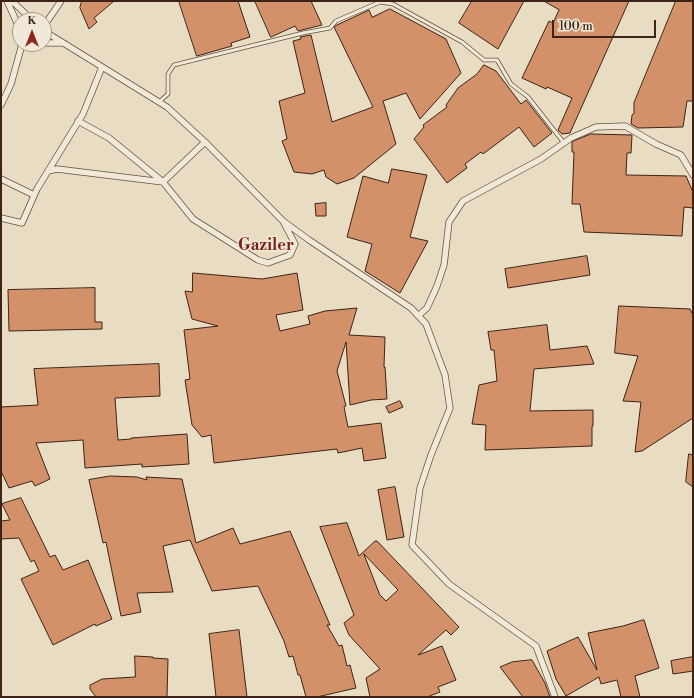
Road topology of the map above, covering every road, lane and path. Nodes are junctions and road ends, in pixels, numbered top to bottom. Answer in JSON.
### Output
{"nodes":[{"id":1,"x":7,"y":1,"type":"edge"},
{"id":2,"x":12,"y":1,"type":"edge"},
{"id":3,"x":61,"y":1,"type":"edge"},
{"id":4,"x":24,"y":12,"type":"edge"},
{"id":5,"x":12,"y":13,"type":"edge"},
{"id":6,"x":52,"y":14,"type":"edge"},
{"id":7,"x":52,"y":36,"type":"edge"},
{"id":8,"x":52,"y":43,"type":"edge"},
{"id":9,"x":63,"y":43,"type":"junction"},
{"id":10,"x":21,"y":52,"type":"edge"},
{"id":11,"x":102,"y":67,"type":"junction"},
{"id":12,"x":160,"y":102,"type":"junction"},
{"id":13,"x":1,"y":105,"type":"edge"},
{"id":14,"x":78,"y":122,"type":"junction"},
{"id":15,"x":205,"y":142,"type":"junction"},
{"id":16,"x":564,"y":143,"type":"junction"},
{"id":17,"x":48,"y":171,"type":"junction"},
{"id":18,"x":693,"y":175,"type":"edge"},
{"id":19,"x":1,"y":179,"type":"edge"},
{"id":20,"x":163,"y":182,"type":"junction"},
{"id":21,"x":34,"y":195,"type":"junction"},
{"id":22,"x":1,"y":218,"type":"edge"},
{"id":23,"x":283,"y":220,"type":"junction"},
{"id":24,"x":418,"y":316,"type":"junction"},
{"id":25,"x":555,"y":697,"type":"edge"}],
"edges":[{"from":1,"to":5,"type":"street"},
{"from":2,"to":4,"type":"street"},
{"from":3,"to":6,"type":"street"},
{"from":7,"to":9,"type":"street"},
{"from":8,"to":9,"type":"street"},
{"from":9,"to":11,"type":"street"},
{"from":10,"to":13,"type":"street"},
{"from":11,"to":12,"type":"street"},
{"from":11,"to":14,"type":"street"},
{"from":12,"to":15,"type":"street"},
{"from":12,"to":16,"type":"lane"},
{"from":14,"to":17,"type":"street"},
{"from":14,"to":20,"type":"street"},
{"from":15,"to":20,"type":"street"},
{"from":15,"to":23,"type":"street"},
{"from":16,"to":18,"type":"street"},
{"from":16,"to":24,"type":"street"},
{"from":17,"to":20,"type":"street"},
{"from":17,"to":21,"type":"street"},
{"from":19,"to":21,"type":"street"},
{"from":20,"to":23,"type":"street"},
{"from":21,"to":22,"type":"street"},
{"from":23,"to":24,"type":"street"},
{"from":24,"to":25,"type":"street"}]}
